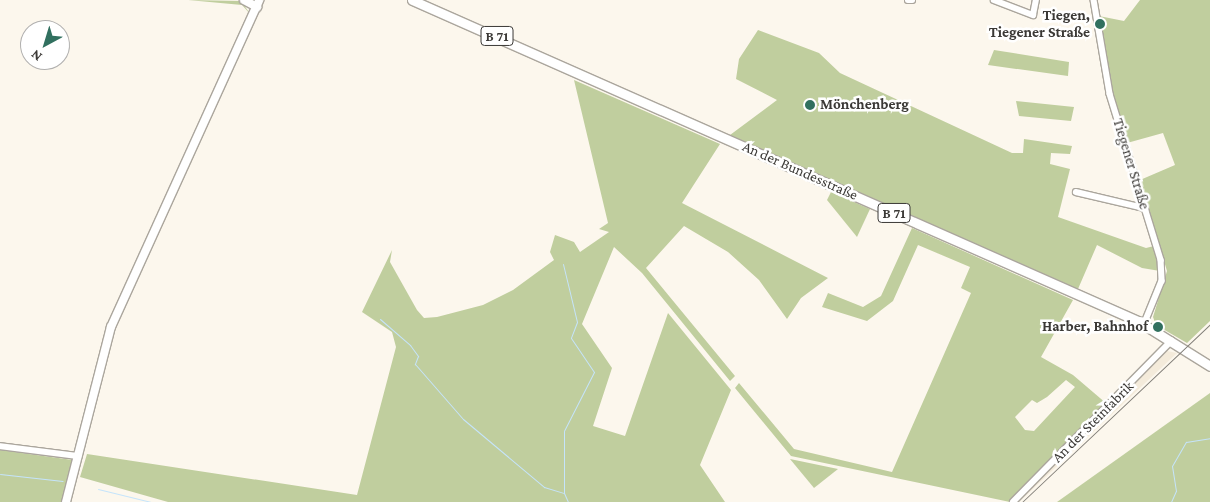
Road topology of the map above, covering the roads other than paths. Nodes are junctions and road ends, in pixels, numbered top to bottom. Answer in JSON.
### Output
{"nodes":[{"id":1,"x":244,"y":0,"type":"edge"},
{"id":2,"x":412,"y":0,"type":"edge"},
{"id":3,"x":908,"y":0,"type":"edge"},
{"id":4,"x":912,"y":0,"type":"edge"},
{"id":5,"x":994,"y":0,"type":"edge"},
{"id":6,"x":1036,"y":0,"type":"edge"},
{"id":7,"x":1094,"y":0,"type":"edge"},
{"id":8,"x":258,"y":3,"type":"edge"},
{"id":9,"x":1076,"y":192,"type":"dead end"},
{"id":10,"x":1144,"y":208,"type":"junction"},
{"id":11,"x":1144,"y":325,"type":"junction"},
{"id":12,"x":1171,"y":341,"type":"junction"},
{"id":13,"x":1210,"y":366,"type":"edge"},
{"id":14,"x":0,"y":446,"type":"edge"},
{"id":15,"x":78,"y":456,"type":"junction"},
{"id":16,"x":66,"y":502,"type":"edge"},
{"id":17,"x":1013,"y":502,"type":"edge"}],
"edges":[{"from":1,"to":8,"type":"main road"},
{"from":2,"to":11,"type":"main road","name":"An der Bundesstraße","number":"B 71"},
{"from":3,"to":4,"type":"street"},
{"from":5,"to":6,"type":"street"},
{"from":7,"to":10,"type":"street","name":"Tiegener Straße"},
{"from":8,"to":15,"type":"main road"},
{"from":9,"to":10,"type":"street"},
{"from":10,"to":11,"type":"street","name":"Tiegener Straße"},
{"from":11,"to":12,"type":"main road","name":"An der Bundesstraße","number":"B 71"},
{"from":12,"to":13,"type":"main road","name":"An der Bundesstraße","number":"B 71"},
{"from":12,"to":17,"type":"street","name":"An der Steinfabrik"},
{"from":14,"to":15,"type":"street"},
{"from":15,"to":16,"type":"main road"}]}
